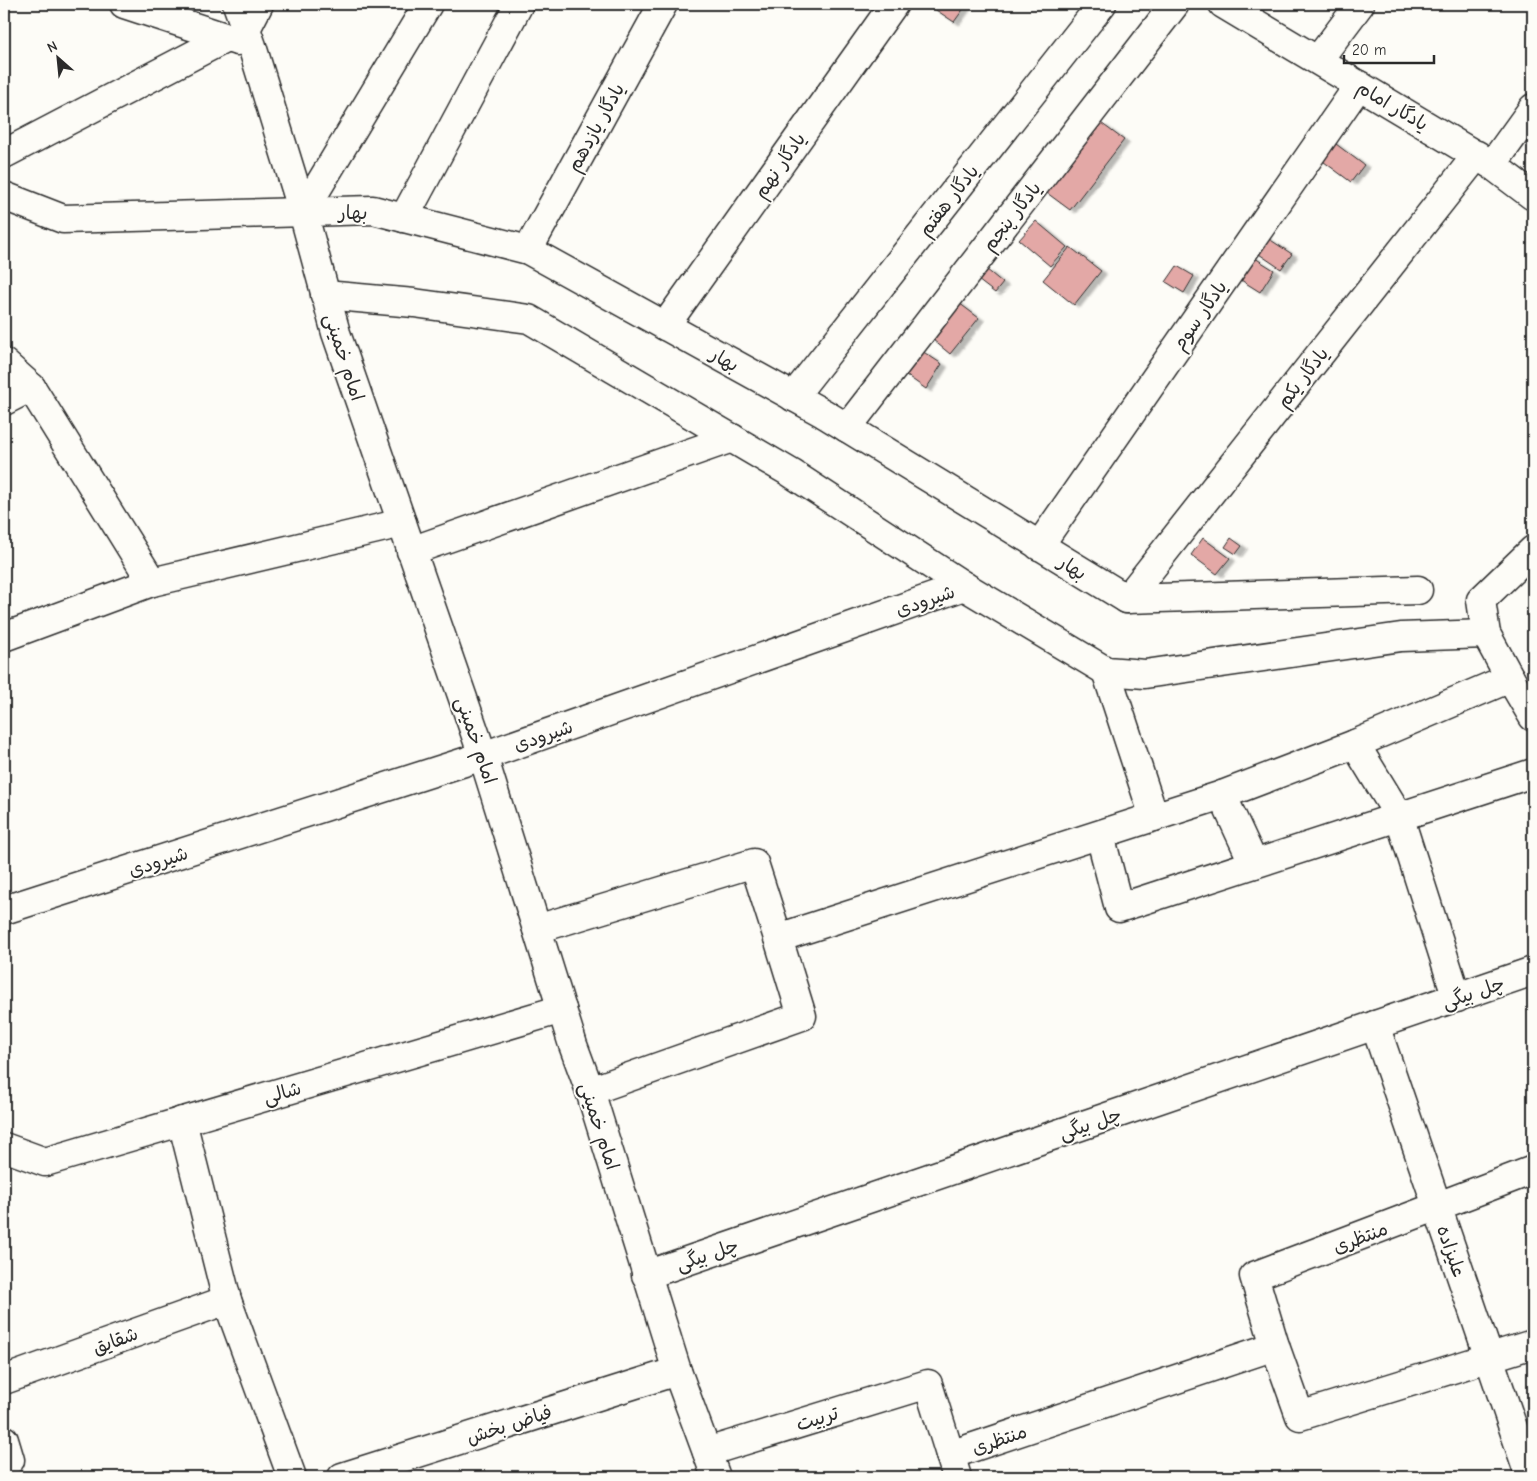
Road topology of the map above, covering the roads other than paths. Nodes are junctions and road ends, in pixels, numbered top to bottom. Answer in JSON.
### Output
{"nodes":[{"id":1,"x":124,"y":4,"type":"edge"},
{"id":2,"x":259,"y":4,"type":"edge"},
{"id":3,"x":428,"y":4,"type":"edge"},
{"id":4,"x":519,"y":4,"type":"edge"},
{"id":5,"x":663,"y":4,"type":"edge"},
{"id":6,"x":894,"y":4,"type":"edge"},
{"id":7,"x":1102,"y":4,"type":"edge"},
{"id":8,"x":1174,"y":4,"type":"edge"},
{"id":9,"x":1223,"y":4,"type":"edge"},
{"id":10,"x":1360,"y":4,"type":"edge"},
{"id":11,"x":240,"y":29,"type":"edge"},
{"id":12,"x":1318,"y":60,"type":"junction"},
{"id":13,"x":1359,"y":85,"type":"junction"},
{"id":14,"x":1533,"y":108,"type":"edge"},
{"id":15,"x":4,"y":154,"type":"edge"},
{"id":16,"x":1484,"y":160,"type":"junction"},
{"id":17,"x":4,"y":196,"type":"edge"},
{"id":18,"x":1533,"y":196,"type":"edge"},
{"id":19,"x":303,"y":212,"type":"junction"},
{"id":20,"x":404,"y":218,"type":"junction"},
{"id":21,"x":528,"y":250,"type":"junction"},
{"id":22,"x":325,"y":296,"type":"junction"},
{"id":23,"x":665,"y":326,"type":"junction"},
{"id":24,"x":4,"y":363,"type":"edge"},
{"id":25,"x":32,"y":388,"type":"junction"},
{"id":26,"x":794,"y":397,"type":"junction"},
{"id":27,"x":4,"y":401,"type":"edge"},
{"id":28,"x":847,"y":428,"type":"junction"},
{"id":29,"x":732,"y":438,"type":"junction"},
{"id":30,"x":402,"y":523,"type":"junction"},
{"id":31,"x":1039,"y":546,"type":"junction"},
{"id":32,"x":1533,"y":550,"type":"edge"},
{"id":33,"x":411,"y":551,"type":"junction"},
{"id":34,"x":152,"y":582,"type":"junction"},
{"id":35,"x":964,"y":586,"type":"junction"},
{"id":36,"x":1418,"y":590,"type":"dead end"},
{"id":37,"x":1127,"y":599,"type":"junction"},
{"id":38,"x":1486,"y":634,"type":"junction"},
{"id":39,"x":4,"y":637,"type":"edge"},
{"id":40,"x":1106,"y":671,"type":"junction"},
{"id":41,"x":1510,"y":678,"type":"junction"},
{"id":42,"x":1533,"y":717,"type":"edge"},
{"id":43,"x":1355,"y":744,"type":"junction"},
{"id":44,"x":483,"y":756,"type":"junction"},
{"id":45,"x":1533,"y":773,"type":"edge"},
{"id":46,"x":1222,"y":795,"type":"junction"},
{"id":47,"x":1399,"y":816,"type":"junction"},
{"id":48,"x":1154,"y":817,"type":"junction"},
{"id":49,"x":1100,"y":835,"type":"junction"},
{"id":50,"x":1254,"y":864,"type":"junction"},
{"id":51,"x":4,"y":910,"type":"edge"},
{"id":52,"x":537,"y":929,"type":"junction"},
{"id":53,"x":778,"y":938,"type":"junction"},
{"id":54,"x":1533,"y":972,"type":"edge"},
{"id":55,"x":1457,"y":998,"type":"junction"},
{"id":56,"x":562,"y":1010,"type":"junction"},
{"id":57,"x":1375,"y":1025,"type":"junction"},
{"id":58,"x":590,"y":1091,"type":"junction"},
{"id":59,"x":182,"y":1121,"type":"junction"},
{"id":60,"x":4,"y":1147,"type":"edge"},
{"id":61,"x":1533,"y":1170,"type":"edge"},
{"id":62,"x":1437,"y":1208,"type":"junction"},
{"id":63,"x":646,"y":1275,"type":"junction"},
{"id":64,"x":227,"y":1300,"type":"junction"},
{"id":65,"x":1533,"y":1344,"type":"edge"},
{"id":66,"x":1275,"y":1346,"type":"junction"},
{"id":67,"x":1489,"y":1358,"type":"junction"},
{"id":68,"x":677,"y":1370,"type":"junction"},
{"id":69,"x":4,"y":1380,"type":"edge"},
{"id":70,"x":928,"y":1384,"type":"joint"},
{"id":71,"x":4,"y":1440,"type":"edge"},
{"id":72,"x":4,"y":1462,"type":"edge"},
{"id":73,"x":711,"y":1465,"type":"edge"},
{"id":74,"x":953,"y":1466,"type":"edge"},
{"id":75,"x":292,"y":1477,"type":"edge"},
{"id":76,"x":342,"y":1477,"type":"edge"},
{"id":77,"x":1530,"y":1477,"type":"edge"}],
"edges":[{"from":1,"to":11,"type":"street"},
{"from":2,"to":11,"type":"street"},
{"from":3,"to":19,"type":"street"},
{"from":4,"to":20,"type":"street"},
{"from":5,"to":21,"type":"street","name":"یادگار یازدهم"},
{"from":6,"to":23,"type":"street","name":"یادگار نهم"},
{"from":7,"to":26,"type":"street","name":"یادگار هفتم"},
{"from":8,"to":28,"type":"street","name":"یادگار پنجم"},
{"from":9,"to":12,"type":"street","name":"یادگار امام"},
{"from":10,"to":12,"type":"street"},
{"from":11,"to":15,"type":"street"},
{"from":11,"to":19,"type":"street","name":"امام خمینی"},
{"from":12,"to":13,"type":"street","name":"یادگار امام"},
{"from":13,"to":16,"type":"street","name":"یادگار امام"},
{"from":13,"to":31,"type":"street","name":"یادگار سوم"},
{"from":14,"to":16,"type":"street","name":"یادگار یکم"},
{"from":16,"to":18,"type":"street","name":"یادگار امام"},
{"from":16,"to":37,"type":"street","name":"یادگار یکم"},
{"from":17,"to":19,"type":"street","name":"بهار"},
{"from":19,"to":20,"type":"street","name":"بهار"},
{"from":19,"to":22,"type":"street","name":"امام خمینی"},
{"from":20,"to":21,"type":"street","name":"بهار"},
{"from":21,"to":23,"type":"street","name":"بهار"},
{"from":22,"to":29,"type":"street"},
{"from":22,"to":30,"type":"street","name":"امام خمینی"},
{"from":23,"to":26,"type":"street","name":"بهار"},
{"from":24,"to":25,"type":"street"},
{"from":25,"to":27,"type":"street"},
{"from":25,"to":34,"type":"street"},
{"from":26,"to":28,"type":"street","name":"بهار"},
{"from":28,"to":31,"type":"street","name":"بهار"},
{"from":29,"to":33,"type":"street"},
{"from":29,"to":35,"type":"street"},
{"from":30,"to":33,"type":"street","name":"امام خمینی"},
{"from":30,"to":34,"type":"street"},
{"from":31,"to":37,"type":"street","name":"بهار"},
{"from":32,"to":38,"type":"street"},
{"from":33,"to":44,"type":"street","name":"امام خمینی"},
{"from":34,"to":39,"type":"street"},
{"from":35,"to":40,"type":"street"},
{"from":35,"to":44,"type":"street","name":"شیرودی"},
{"from":36,"to":37,"type":"street"},
{"from":38,"to":40,"type":"street"},
{"from":38,"to":41,"type":"street"},
{"from":40,"to":48,"type":"street"},
{"from":41,"to":42,"type":"street"},
{"from":41,"to":43,"type":"street"},
{"from":43,"to":46,"type":"street"},
{"from":43,"to":47,"type":"street"},
{"from":44,"to":51,"type":"street","name":"شیرودی"},
{"from":44,"to":52,"type":"street","name":"امام خمینی"},
{"from":45,"to":47,"type":"street"},
{"from":46,"to":48,"type":"street"},
{"from":46,"to":50,"type":"street"},
{"from":47,"to":50,"type":"street"},
{"from":47,"to":55,"type":"street"},
{"from":48,"to":49,"type":"street"},
{"from":49,"to":50,"type":"street"},
{"from":49,"to":53,"type":"street"},
{"from":52,"to":53,"type":"street"},
{"from":52,"to":56,"type":"street","name":"امام خمینی"},
{"from":53,"to":58,"type":"street"},
{"from":54,"to":55,"type":"street","name":"چل بیگی"},
{"from":55,"to":57,"type":"street","name":"چل بیگی"},
{"from":56,"to":58,"type":"street","name":"امام خمینی"},
{"from":56,"to":59,"type":"street","name":"شالی"},
{"from":57,"to":62,"type":"street","name":"علیزاده"},
{"from":57,"to":63,"type":"street","name":"چل بیگی"},
{"from":58,"to":63,"type":"street","name":"امام خمینی"},
{"from":59,"to":60,"type":"street","name":"شالی"},
{"from":59,"to":64,"type":"street"},
{"from":61,"to":62,"type":"street","name":"منتظری"},
{"from":62,"to":66,"type":"street","name":"منتظری"},
{"from":62,"to":67,"type":"street","name":"علیزاده"},
{"from":63,"to":68,"type":"street","name":"امام خمینی"},
{"from":64,"to":69,"type":"street","name":"شقایق"},
{"from":64,"to":75,"type":"street"},
{"from":65,"to":67,"type":"street","name":"منتظری"},
{"from":66,"to":67,"type":"street","name":"منتظری"},
{"from":66,"to":74,"type":"street","name":"منتظری"},
{"from":67,"to":77,"type":"street","name":"علیزاده"},
{"from":68,"to":73,"type":"street","name":"امام خمینی"},
{"from":68,"to":76,"type":"street","name":"فیاض بخش"},
{"from":70,"to":73,"type":"street","name":"تربیت"},
{"from":70,"to":74,"type":"street","name":"منتظری"},
{"from":71,"to":72,"type":"street"}]}
